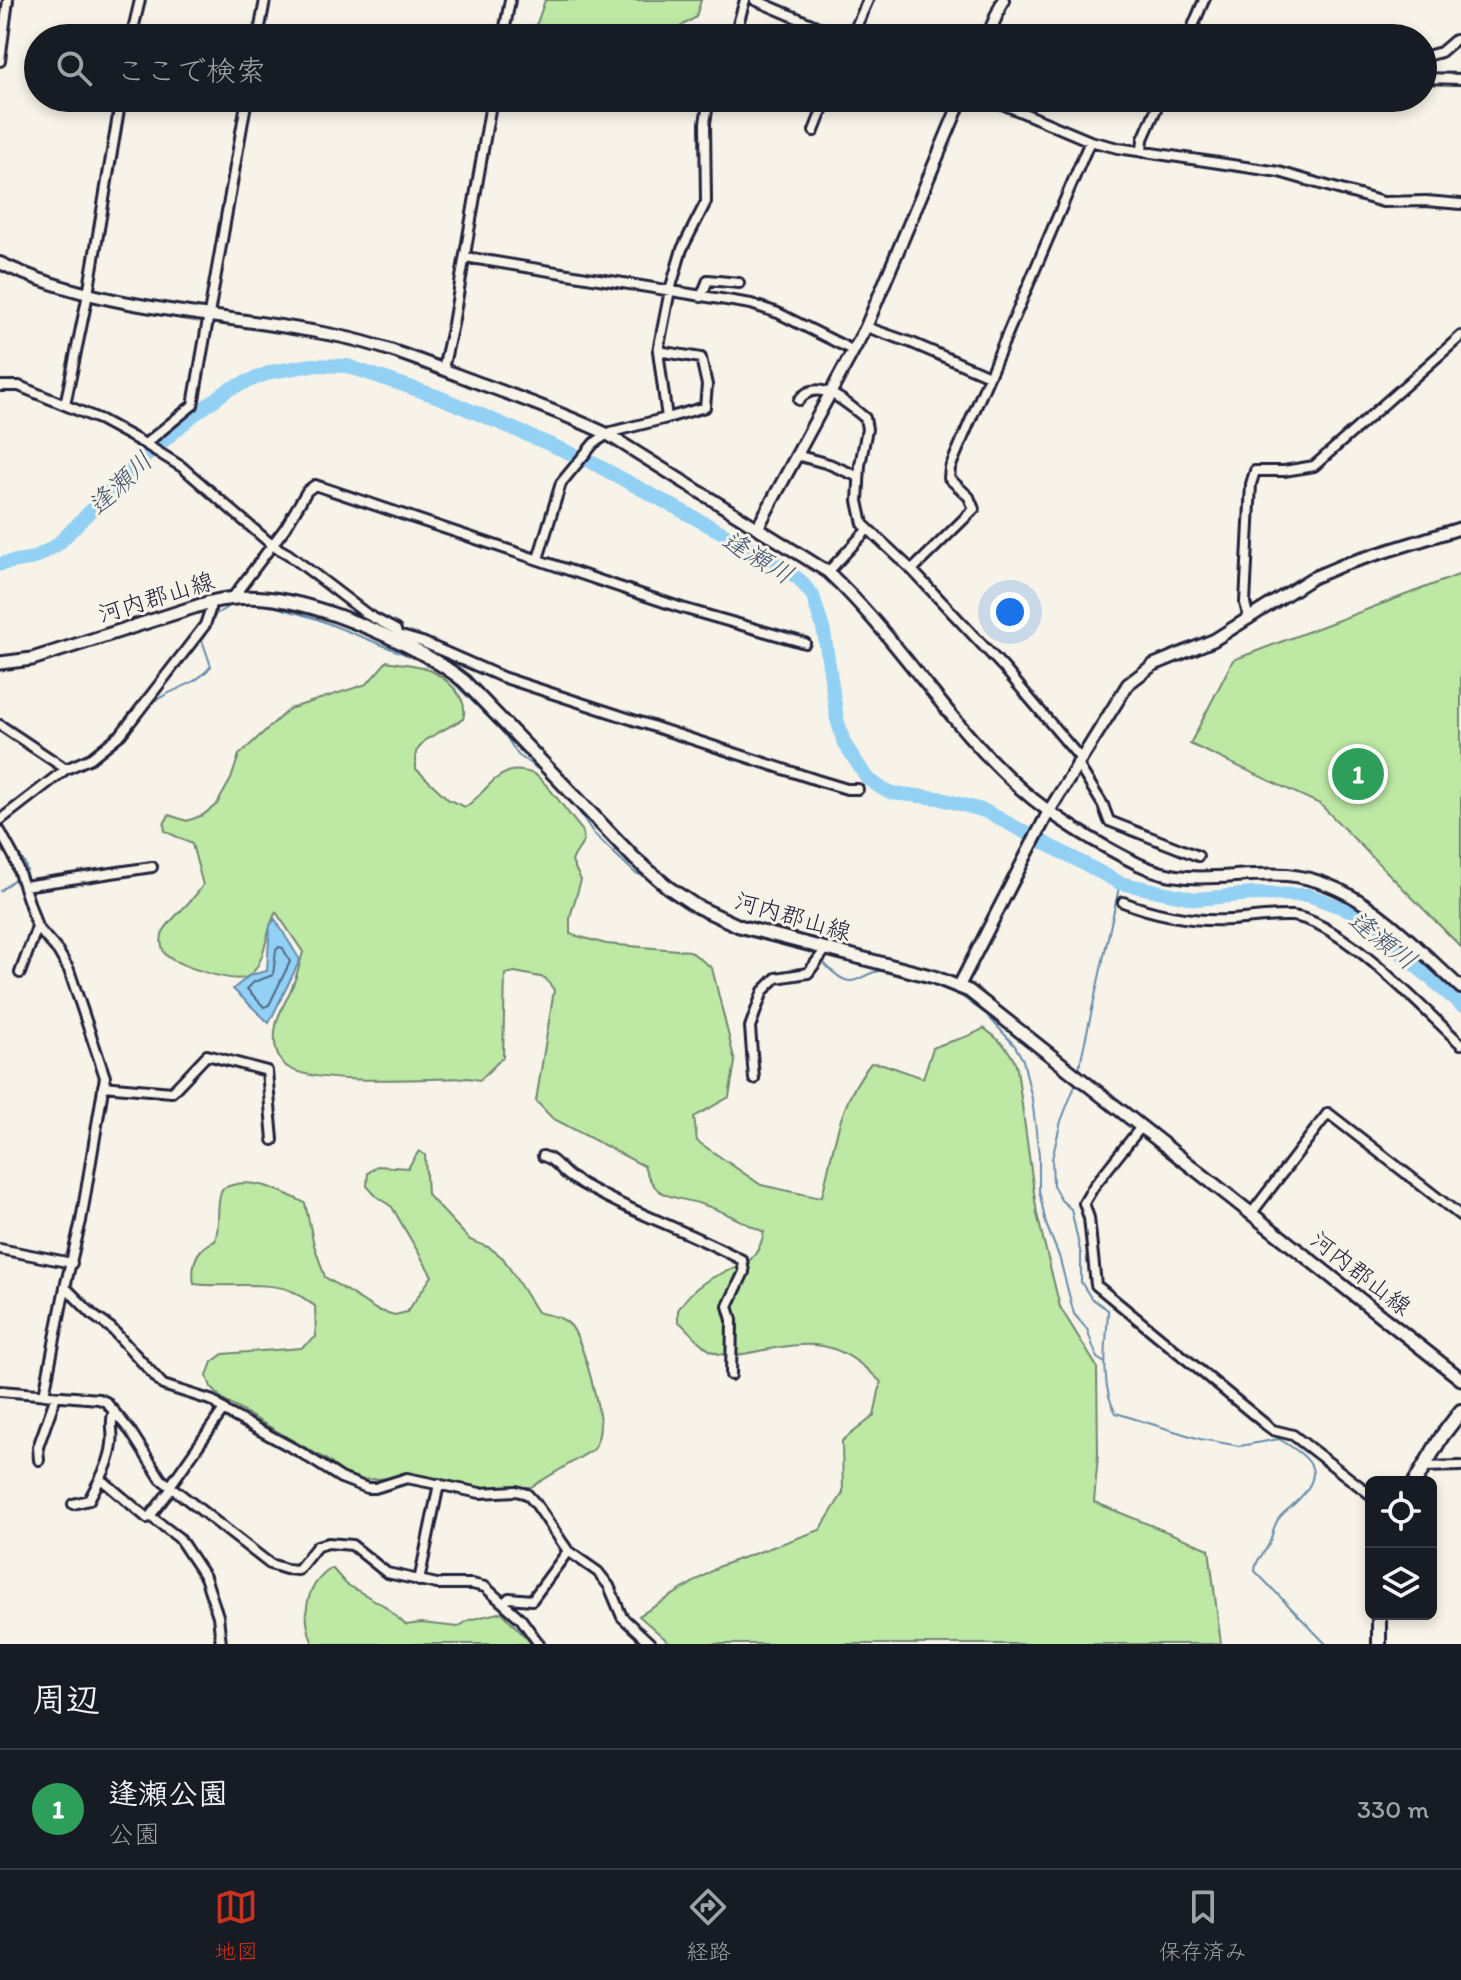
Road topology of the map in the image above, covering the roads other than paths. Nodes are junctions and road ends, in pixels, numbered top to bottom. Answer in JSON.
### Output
{"nodes":[{"id":1,"x":8,"y":0,"type":"edge"},
{"id":2,"x":140,"y":0,"type":"edge"},
{"id":3,"x":265,"y":0,"type":"edge"},
{"id":4,"x":510,"y":0,"type":"edge"},
{"id":5,"x":745,"y":0,"type":"edge"},
{"id":6,"x":755,"y":0,"type":"edge"},
{"id":7,"x":868,"y":0,"type":"edge"},
{"id":8,"x":1003,"y":0,"type":"edge"},
{"id":9,"x":1204,"y":0,"type":"edge"},
{"id":10,"x":134,"y":24,"type":"edge"},
{"id":11,"x":261,"y":24,"type":"edge"},
{"id":12,"x":506,"y":24,"type":"edge"},
{"id":13,"x":738,"y":24,"type":"edge"},
{"id":14,"x":811,"y":24,"type":"edge"},
{"id":15,"x":857,"y":24,"type":"edge"},
{"id":16,"x":993,"y":24,"type":"edge"},
{"id":17,"x":1194,"y":24,"type":"edge"},
{"id":18,"x":1455,"y":40,"type":"dead end"},
{"id":19,"x":1437,"y":53,"type":"edge"},
{"id":20,"x":1,"y":55,"type":"edge"},
{"id":21,"x":1437,"y":78,"type":"edge"},
{"id":22,"x":1461,"y":79,"type":"edge"},
{"id":23,"x":119,"y":112,"type":"edge"},
{"id":24,"x":245,"y":112,"type":"edge"},
{"id":25,"x":489,"y":112,"type":"edge"},
{"id":26,"x":706,"y":112,"type":"edge"},
{"id":27,"x":821,"y":112,"type":"edge"},
{"id":28,"x":956,"y":112,"type":"edge"},
{"id":29,"x":1021,"y":112,"type":"edge"},
{"id":30,"x":1155,"y":112,"type":"edge"},
{"id":31,"x":814,"y":131,"type":"dead end"},
{"id":32,"x":1090,"y":141,"type":"junction"},
{"id":33,"x":1142,"y":152,"type":"junction"},
{"id":34,"x":1461,"y":204,"type":"edge"},
{"id":35,"x":465,"y":257,"type":"junction"},
{"id":36,"x":0,"y":263,"type":"edge"},
{"id":37,"x":739,"y":283,"type":"dead end"},
{"id":38,"x":670,"y":290,"type":"junction"},
{"id":39,"x":88,"y":294,"type":"junction"},
{"id":40,"x":701,"y":297,"type":"junction"},
{"id":41,"x":209,"y":315,"type":"junction"},
{"id":42,"x":866,"y":327,"type":"junction"},
{"id":43,"x":1461,"y":336,"type":"edge"},
{"id":44,"x":852,"y":350,"type":"junction"},
{"id":45,"x":658,"y":351,"type":"junction"},
{"id":46,"x":443,"y":369,"type":"junction"},
{"id":47,"x":989,"y":376,"type":"junction"},
{"id":48,"x":0,"y":386,"type":"edge"},
{"id":49,"x":829,"y":393,"type":"junction"},
{"id":50,"x":799,"y":400,"type":"dead end"},
{"id":51,"x":65,"y":405,"type":"junction"},
{"id":52,"x":667,"y":418,"type":"junction"},
{"id":53,"x":607,"y":434,"type":"junction"},
{"id":54,"x":145,"y":444,"type":"junction"},
{"id":55,"x":796,"y":455,"type":"junction"},
{"id":56,"x":859,"y":477,"type":"junction"},
{"id":57,"x":758,"y":527,"type":"junction"},
{"id":58,"x":1461,"y":528,"type":"edge"},
{"id":59,"x":867,"y":530,"type":"junction"},
{"id":60,"x":272,"y":545,"type":"junction"},
{"id":61,"x":538,"y":559,"type":"junction"},
{"id":62,"x":912,"y":570,"type":"junction"},
{"id":63,"x":828,"y":572,"type":"junction"},
{"id":64,"x":233,"y":597,"type":"junction"},
{"id":65,"x":210,"y":602,"type":"junction"},
{"id":66,"x":1249,"y":619,"type":"junction"},
{"id":67,"x":398,"y":638,"type":"junction"},
{"id":68,"x":805,"y":643,"type":"dead end"},
{"id":69,"x":0,"y":663,"type":"edge"},
{"id":70,"x":0,"y":725,"type":"edge"},
{"id":71,"x":1079,"y":760,"type":"junction"},
{"id":72,"x":66,"y":769,"type":"junction"},
{"id":73,"x":858,"y":789,"type":"dead end"},
{"id":74,"x":1048,"y":814,"type":"junction"},
{"id":75,"x":0,"y":820,"type":"edge"},
{"id":76,"x":0,"y":831,"type":"edge"},
{"id":77,"x":1198,"y":856,"type":"dead end"},
{"id":78,"x":152,"y":867,"type":"dead end"},
{"id":79,"x":24,"y":886,"type":"junction"},
{"id":80,"x":1123,"y":902,"type":"dead end"},
{"id":81,"x":37,"y":927,"type":"junction"},
{"id":82,"x":826,"y":949,"type":"junction"},
{"id":83,"x":20,"y":973,"type":"dead end"},
{"id":84,"x":959,"y":986,"type":"junction"},
{"id":85,"x":1461,"y":988,"type":"edge"},
{"id":86,"x":1461,"y":1044,"type":"edge"},
{"id":87,"x":754,"y":1079,"type":"dead end"},
{"id":88,"x":103,"y":1086,"type":"junction"},
{"id":89,"x":1141,"y":1127,"type":"junction"},
{"id":90,"x":273,"y":1140,"type":"dead end"},
{"id":91,"x":543,"y":1156,"type":"dead end"},
{"id":92,"x":1251,"y":1214,"type":"junction"},
{"id":93,"x":1461,"y":1216,"type":"edge"},
{"id":94,"x":0,"y":1249,"type":"edge"},
{"id":95,"x":72,"y":1263,"type":"junction"},
{"id":96,"x":65,"y":1287,"type":"junction"},
{"id":97,"x":731,"y":1375,"type":"dead end"},
{"id":98,"x":1461,"y":1379,"type":"edge"},
{"id":99,"x":0,"y":1391,"type":"edge"},
{"id":100,"x":44,"y":1395,"type":"junction"},
{"id":101,"x":56,"y":1396,"type":"junction"},
{"id":102,"x":224,"y":1409,"type":"junction"},
{"id":103,"x":114,"y":1411,"type":"junction"},
{"id":104,"x":1461,"y":1411,"type":"edge"},
{"id":105,"x":39,"y":1460,"type":"dead end"},
{"id":106,"x":1461,"y":1466,"type":"edge"},
{"id":107,"x":1423,"y":1467,"type":"junction"},
{"id":108,"x":1418,"y":1476,"type":"edge"},
{"id":109,"x":101,"y":1479,"type":"junction"},
{"id":110,"x":439,"y":1484,"type":"junction"},
{"id":111,"x":171,"y":1487,"type":"junction"},
{"id":112,"x":1365,"y":1490,"type":"edge"},
{"id":113,"x":73,"y":1504,"type":"dead end"},
{"id":114,"x":147,"y":1518,"type":"dead end"},
{"id":115,"x":568,"y":1551,"type":"junction"},
{"id":116,"x":419,"y":1581,"type":"junction"},
{"id":117,"x":504,"y":1603,"type":"junction"},
{"id":118,"x":1379,"y":1620,"type":"edge"},
{"id":119,"x":221,"y":1644,"type":"edge"},
{"id":120,"x":539,"y":1644,"type":"edge"},
{"id":121,"x":651,"y":1644,"type":"edge"},
{"id":122,"x":1379,"y":1644,"type":"edge"}],
"edges":[{"from":1,"to":20,"type":"street"},
{"from":2,"to":10,"type":"street"},
{"from":3,"to":11,"type":"street"},
{"from":4,"to":12,"type":"street"},
{"from":5,"to":13,"type":"street"},
{"from":6,"to":14,"type":"street"},
{"from":7,"to":15,"type":"street"},
{"from":8,"to":16,"type":"street"},
{"from":9,"to":17,"type":"street"},
{"from":18,"to":19,"type":"street"},
{"from":21,"to":22,"type":"street"},
{"from":23,"to":39,"type":"street"},
{"from":24,"to":41,"type":"street"},
{"from":25,"to":35,"type":"street"},
{"from":26,"to":38,"type":"street"},
{"from":27,"to":31,"type":"street"},
{"from":28,"to":42,"type":"street"},
{"from":29,"to":32,"type":"street"},
{"from":30,"to":33,"type":"street"},
{"from":32,"to":33,"type":"street"},
{"from":32,"to":47,"type":"street"},
{"from":33,"to":34,"type":"street"},
{"from":35,"to":38,"type":"street"},
{"from":35,"to":46,"type":"street"},
{"from":36,"to":39,"type":"street"},
{"from":37,"to":40,"type":"street"},
{"from":38,"to":40,"type":"street"},
{"from":38,"to":45,"type":"street"},
{"from":39,"to":41,"type":"street"},
{"from":39,"to":51,"type":"street"},
{"from":40,"to":44,"type":"street"},
{"from":41,"to":46,"type":"street"},
{"from":41,"to":54,"type":"street"},
{"from":42,"to":44,"type":"street"},
{"from":42,"to":47,"type":"street"},
{"from":43,"to":66,"type":"street"},
{"from":44,"to":49,"type":"street"},
{"from":45,"to":52,"type":"street"},
{"from":45,"to":52,"type":"street"},
{"from":46,"to":53,"type":"street"},
{"from":47,"to":62,"type":"street"},
{"from":48,"to":51,"type":"street"},
{"from":49,"to":50,"type":"street"},
{"from":49,"to":55,"type":"street"},
{"from":49,"to":56,"type":"street"},
{"from":51,"to":54,"type":"street"},
{"from":52,"to":53,"type":"street"},
{"from":53,"to":57,"type":"street"},
{"from":53,"to":61,"type":"street"},
{"from":54,"to":60,"type":"street"},
{"from":55,"to":56,"type":"street"},
{"from":55,"to":57,"type":"street"},
{"from":56,"to":59,"type":"street"},
{"from":57,"to":63,"type":"street"},
{"from":58,"to":66,"type":"street"},
{"from":59,"to":62,"type":"street"},
{"from":59,"to":63,"type":"street"},
{"from":60,"to":61,"type":"street"},
{"from":60,"to":64,"type":"street"},
{"from":60,"to":67,"type":"street"},
{"from":61,"to":68,"type":"street"},
{"from":62,"to":71,"type":"street"},
{"from":63,"to":74,"type":"street"},
{"from":64,"to":65,"type":"main road","name":"河内郡山線"},
{"from":64,"to":67,"type":"main road","name":"河内郡山線"},
{"from":65,"to":69,"type":"main road","name":"河内郡山線"},
{"from":65,"to":72,"type":"street"},
{"from":66,"to":71,"type":"street"},
{"from":67,"to":73,"type":"street"},
{"from":67,"to":82,"type":"main road","name":"河内郡山線"},
{"from":70,"to":72,"type":"street"},
{"from":71,"to":74,"type":"street"},
{"from":71,"to":77,"type":"street"},
{"from":72,"to":75,"type":"street"},
{"from":74,"to":84,"type":"street"},
{"from":74,"to":85,"type":"street"},
{"from":76,"to":79,"type":"street"},
{"from":78,"to":79,"type":"street"},
{"from":79,"to":81,"type":"street"},
{"from":80,"to":86,"type":"street"},
{"from":81,"to":83,"type":"street"},
{"from":81,"to":88,"type":"street"},
{"from":82,"to":84,"type":"main road","name":"河内郡山線"},
{"from":82,"to":87,"type":"street"},
{"from":84,"to":89,"type":"main road","name":"河内郡山線"},
{"from":88,"to":90,"type":"street"},
{"from":88,"to":95,"type":"street"},
{"from":89,"to":92,"type":"main road","name":"河内郡山線"},
{"from":89,"to":112,"type":"street"},
{"from":91,"to":97,"type":"street"},
{"from":92,"to":93,"type":"street"},
{"from":92,"to":98,"type":"main road","name":"河内郡山線"},
{"from":94,"to":95,"type":"street"},
{"from":95,"to":96,"type":"street"},
{"from":96,"to":100,"type":"street"},
{"from":96,"to":102,"type":"street"},
{"from":99,"to":100,"type":"street"},
{"from":100,"to":101,"type":"street"},
{"from":101,"to":103,"type":"street"},
{"from":101,"to":105,"type":"street"},
{"from":102,"to":110,"type":"street"},
{"from":102,"to":111,"type":"street"},
{"from":103,"to":109,"type":"street"},
{"from":103,"to":111,"type":"street"},
{"from":104,"to":107,"type":"main road"},
{"from":106,"to":107,"type":"street"},
{"from":107,"to":108,"type":"main road"},
{"from":109,"to":113,"type":"street"},
{"from":109,"to":114,"type":"street"},
{"from":110,"to":115,"type":"street"},
{"from":110,"to":116,"type":"street"},
{"from":111,"to":116,"type":"street"},
{"from":111,"to":119,"type":"street"},
{"from":115,"to":117,"type":"street"},
{"from":115,"to":121,"type":"street"},
{"from":116,"to":117,"type":"street"},
{"from":117,"to":120,"type":"street"},
{"from":118,"to":122,"type":"main road"}]}
